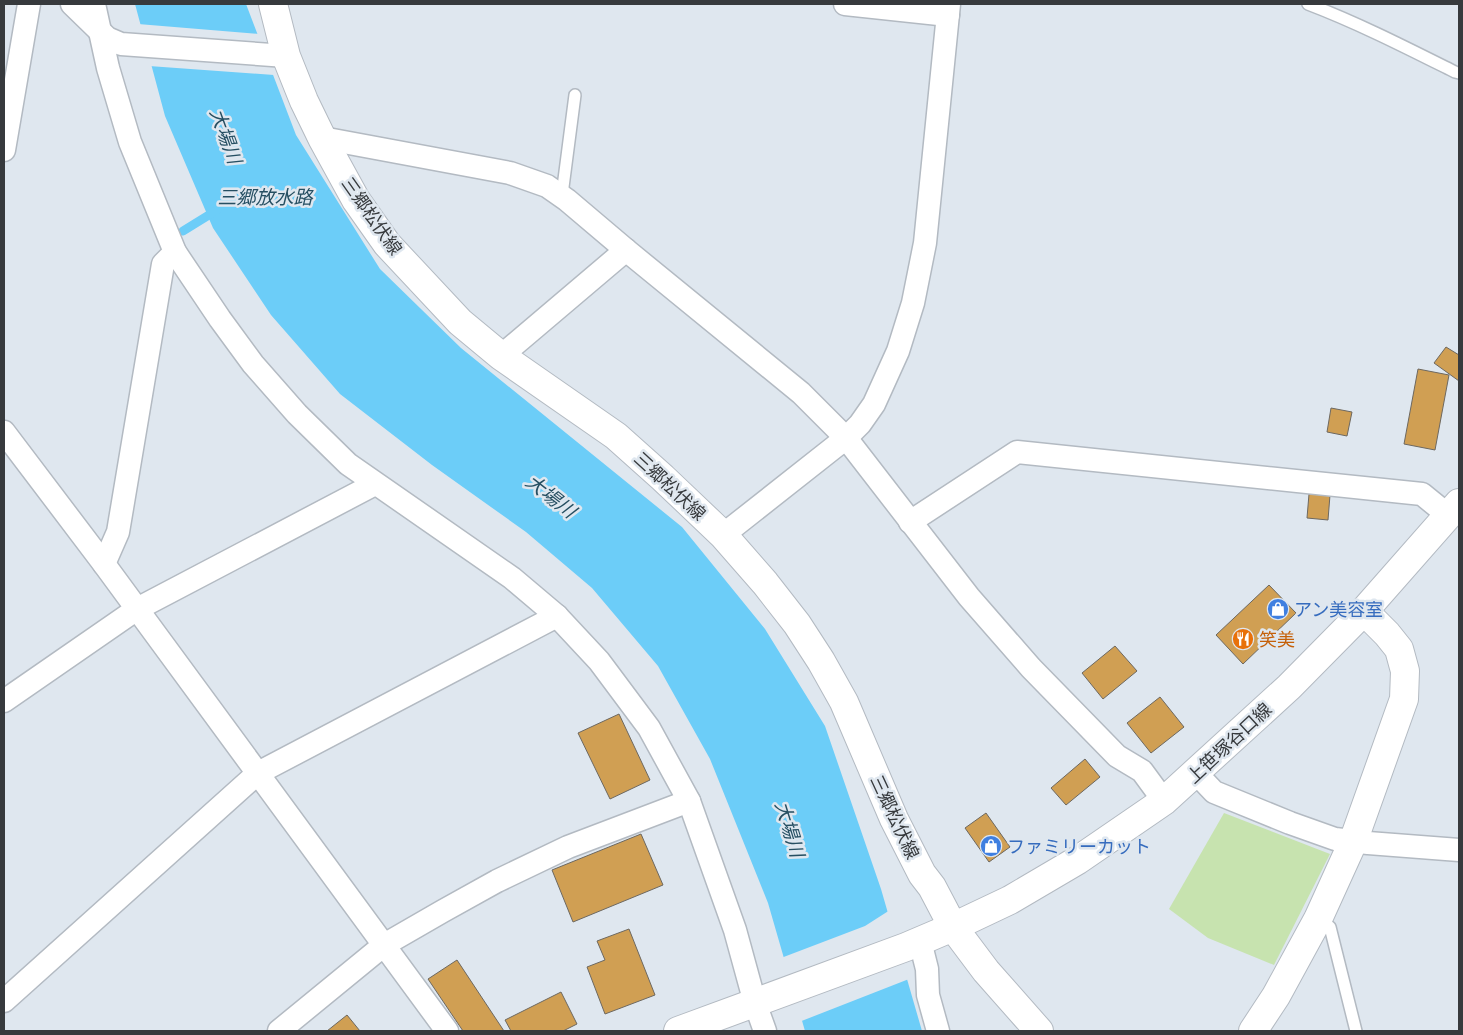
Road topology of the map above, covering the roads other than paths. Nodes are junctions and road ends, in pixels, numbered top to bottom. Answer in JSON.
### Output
{"nodes":[{"id":1,"x":29,"y":4,"type":"edge"},
{"id":2,"x":72,"y":4,"type":"edge"},
{"id":3,"x":94,"y":4,"type":"edge"},
{"id":4,"x":273,"y":4,"type":"edge"},
{"id":5,"x":845,"y":4,"type":"edge"},
{"id":6,"x":1308,"y":4,"type":"edge"},
{"id":7,"x":948,"y":10,"type":"edge"},
{"id":8,"x":100,"y":32,"type":"junction"},
{"id":9,"x":278,"y":56,"type":"junction"},
{"id":10,"x":1459,"y":73,"type":"edge"},
{"id":11,"x":575,"y":95,"type":"dead end"},
{"id":12,"x":322,"y":138,"type":"junction"},
{"id":13,"x":4,"y":150,"type":"edge"},
{"id":14,"x":560,"y":194,"type":"junction"},
{"id":15,"x":626,"y":250,"type":"junction"},
{"id":16,"x":175,"y":252,"type":"junction"},
{"id":17,"x":501,"y":356,"type":"junction"},
{"id":18,"x":4,"y":432,"type":"edge"},
{"id":19,"x":846,"y":438,"type":"junction"},
{"id":20,"x":375,"y":484,"type":"junction"},
{"id":21,"x":1454,"y":509,"type":"edge"},
{"id":22,"x":910,"y":522,"type":"junction"},
{"id":23,"x":723,"y":535,"type":"junction"},
{"id":24,"x":104,"y":564,"type":"junction"},
{"id":25,"x":137,"y":609,"type":"junction"},
{"id":26,"x":1364,"y":611,"type":"junction"},
{"id":27,"x":558,"y":616,"type":"junction"},
{"id":28,"x":4,"y":701,"type":"edge"},
{"id":29,"x":258,"y":773,"type":"junction"},
{"id":30,"x":1196,"y":773,"type":"junction"},
{"id":31,"x":689,"y":801,"type":"junction"},
{"id":32,"x":1164,"y":801,"type":"junction"},
{"id":33,"x":1353,"y":842,"type":"junction"},
{"id":34,"x":1459,"y":850,"type":"edge"},
{"id":35,"x":1318,"y":919,"type":"junction"},
{"id":36,"x":953,"y":927,"type":"junction"},
{"id":37,"x":913,"y":944,"type":"junction"},
{"id":38,"x":384,"y":945,"type":"junction"},
{"id":39,"x":4,"y":1000,"type":"edge"},
{"id":40,"x":761,"y":1001,"type":"junction"},
{"id":41,"x":1032,"y":1022,"type":"edge"},
{"id":42,"x":279,"y":1031,"type":"edge"},
{"id":43,"x":447,"y":1031,"type":"edge"},
{"id":44,"x":678,"y":1031,"type":"edge"},
{"id":45,"x":765,"y":1031,"type":"edge"},
{"id":46,"x":938,"y":1031,"type":"edge"},
{"id":47,"x":1047,"y":1031,"type":"edge"},
{"id":48,"x":1253,"y":1031,"type":"edge"},
{"id":49,"x":1356,"y":1031,"type":"edge"}],
"edges":[{"from":1,"to":13,"type":"street"},
{"from":2,"to":8,"type":"street"},
{"from":3,"to":8,"type":"street"},
{"from":4,"to":9,"type":"main road","name":"三郷松伏線"},
{"from":5,"to":7,"type":"street"},
{"from":6,"to":10,"type":"lane"},
{"from":7,"to":19,"type":"street"},
{"from":8,"to":9,"type":"street"},
{"from":8,"to":16,"type":"street"},
{"from":9,"to":12,"type":"main road","name":"三郷松伏線"},
{"from":11,"to":14,"type":"lane"},
{"from":12,"to":14,"type":"street"},
{"from":12,"to":17,"type":"main road","name":"三郷松伏線"},
{"from":14,"to":15,"type":"street"},
{"from":15,"to":17,"type":"street"},
{"from":15,"to":19,"type":"street"},
{"from":16,"to":20,"type":"street"},
{"from":16,"to":24,"type":"street"},
{"from":17,"to":23,"type":"main road","name":"三郷松伏線"},
{"from":18,"to":24,"type":"street"},
{"from":19,"to":22,"type":"street"},
{"from":19,"to":23,"type":"street"},
{"from":20,"to":25,"type":"street"},
{"from":20,"to":27,"type":"street"},
{"from":21,"to":22,"type":"street"},
{"from":21,"to":26,"type":"main road","name":"上笹塚谷口線"},
{"from":22,"to":32,"type":"street"},
{"from":23,"to":36,"type":"main road","name":"三郷松伏線"},
{"from":24,"to":25,"type":"street"},
{"from":25,"to":28,"type":"street"},
{"from":25,"to":29,"type":"street"},
{"from":26,"to":30,"type":"main road","name":"上笹塚谷口線"},
{"from":26,"to":33,"type":"main road"},
{"from":27,"to":29,"type":"street"},
{"from":27,"to":31,"type":"street"},
{"from":29,"to":38,"type":"street"},
{"from":29,"to":39,"type":"street"},
{"from":30,"to":32,"type":"main road","name":"上笹塚谷口線"},
{"from":30,"to":33,"type":"street"},
{"from":31,"to":38,"type":"street"},
{"from":31,"to":40,"type":"street"},
{"from":32,"to":36,"type":"main road","name":"上笹塚谷口線"},
{"from":33,"to":34,"type":"street"},
{"from":33,"to":35,"type":"main road"},
{"from":35,"to":48,"type":"main road"},
{"from":35,"to":49,"type":"lane"},
{"from":36,"to":37,"type":"main road","name":"上笹塚谷口線"},
{"from":36,"to":41,"type":"main road","name":"三郷松伏線"},
{"from":37,"to":40,"type":"main road","name":"上笹塚谷口線"},
{"from":37,"to":46,"type":"street"},
{"from":38,"to":42,"type":"street"},
{"from":38,"to":43,"type":"street"},
{"from":40,"to":44,"type":"main road","name":"上笹塚谷口線"},
{"from":40,"to":45,"type":"street"},
{"from":41,"to":47,"type":"main road","name":"三郷松伏線"}]}
